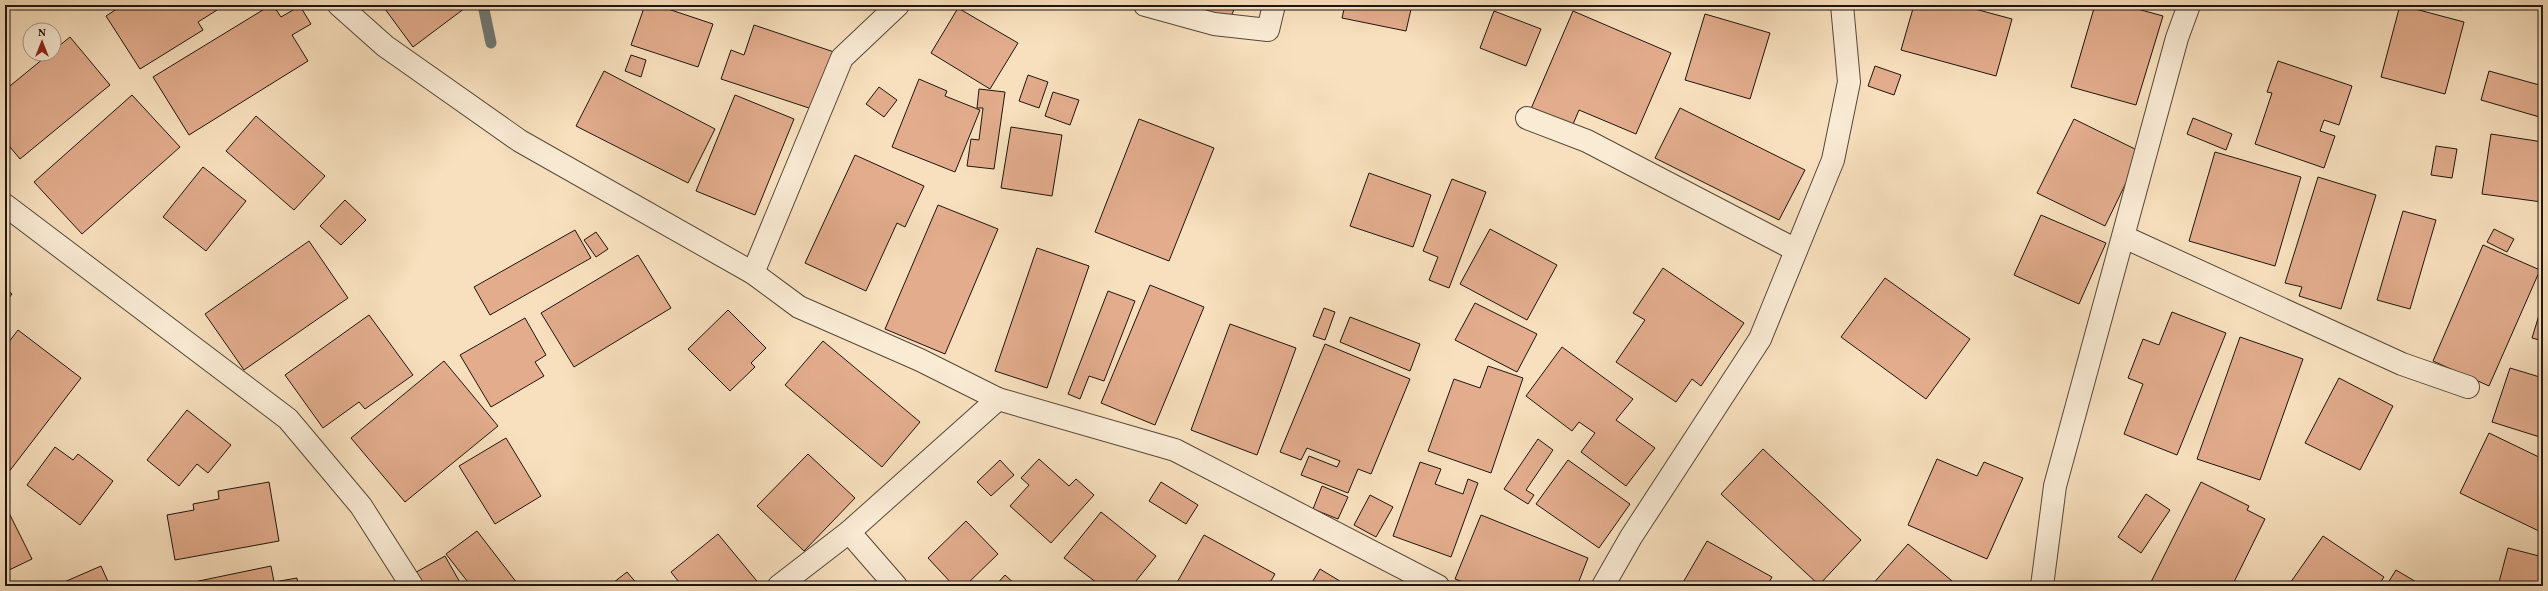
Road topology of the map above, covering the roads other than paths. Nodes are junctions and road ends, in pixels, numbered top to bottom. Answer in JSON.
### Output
{"nodes":[{"id":1,"x":339,"y":5,"type":"edge"},
{"id":2,"x":898,"y":5,"type":"edge"},
{"id":3,"x":1145,"y":5,"type":"edge"},
{"id":4,"x":1274,"y":5,"type":"edge"},
{"id":5,"x":1842,"y":5,"type":"edge"},
{"id":6,"x":2189,"y":5,"type":"edge"},
{"id":7,"x":1527,"y":118,"type":"dead end"},
{"id":8,"x":5,"y":205,"type":"edge"},
{"id":9,"x":2124,"y":237,"type":"junction"},
{"id":10,"x":1796,"y":250,"type":"junction"},
{"id":11,"x":753,"y":273,"type":"junction"},
{"id":12,"x":2468,"y":387,"type":"dead end"},
{"id":13,"x":998,"y":399,"type":"junction"},
{"id":14,"x":849,"y":532,"type":"junction"},
{"id":15,"x":412,"y":586,"type":"edge"},
{"id":16,"x":779,"y":586,"type":"edge"},
{"id":17,"x":896,"y":586,"type":"edge"},
{"id":18,"x":1438,"y":586,"type":"edge"},
{"id":19,"x":1603,"y":586,"type":"edge"},
{"id":20,"x":2042,"y":586,"type":"edge"}],
"edges":[{"from":1,"to":11,"type":"street"},
{"from":2,"to":11,"type":"street"},
{"from":3,"to":4,"type":"street"},
{"from":5,"to":10,"type":"street"},
{"from":6,"to":9,"type":"street"},
{"from":7,"to":10,"type":"street"},
{"from":8,"to":15,"type":"street"},
{"from":9,"to":12,"type":"street"},
{"from":9,"to":20,"type":"street"},
{"from":10,"to":19,"type":"street"},
{"from":11,"to":13,"type":"street"},
{"from":13,"to":14,"type":"street"},
{"from":13,"to":18,"type":"street"},
{"from":14,"to":16,"type":"street"},
{"from":14,"to":17,"type":"street"}]}
